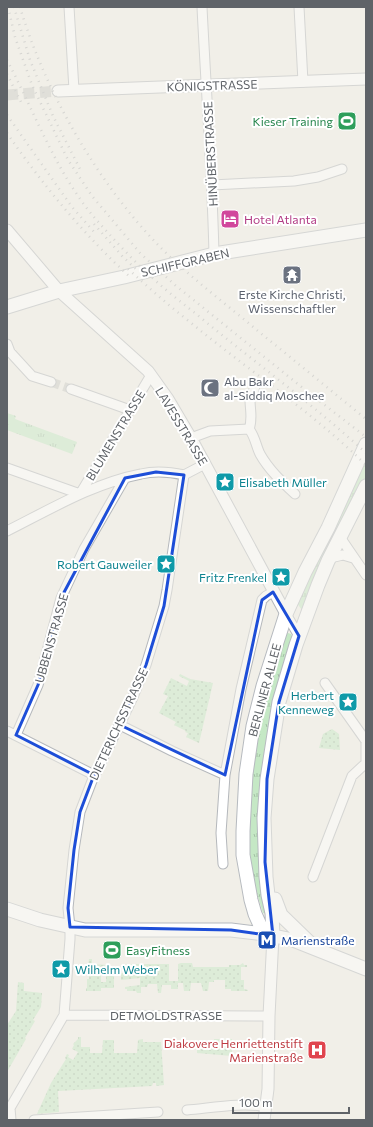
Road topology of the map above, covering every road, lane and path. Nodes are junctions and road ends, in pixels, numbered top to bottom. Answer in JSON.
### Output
{"nodes":[{"id":1,"x":69,"y":7,"type":"edge"},
{"id":2,"x":202,"y":7,"type":"edge"},
{"id":3,"x":299,"y":7,"type":"edge"},
{"id":4,"x":366,"y":79,"type":"edge"},
{"id":5,"x":303,"y":82,"type":"junction"},
{"id":6,"x":205,"y":84,"type":"junction"},
{"id":7,"x":74,"y":90,"type":"junction"},
{"id":8,"x":58,"y":91,"type":"tunnel mouth"},
{"id":9,"x":342,"y":169,"type":"dead end"},
{"id":10,"x":212,"y":185,"type":"junction"},
{"id":11,"x":7,"y":230,"type":"edge"},
{"id":12,"x":366,"y":230,"type":"edge"},
{"id":13,"x":214,"y":254,"type":"junction"},
{"id":14,"x":59,"y":291,"type":"junction"},
{"id":15,"x":7,"y":308,"type":"edge"},
{"id":16,"x":7,"y":344,"type":"edge"},
{"id":17,"x":151,"y":375,"type":"junction"},
{"id":18,"x":51,"y":382,"type":"tunnel mouth"},
{"id":19,"x":255,"y":385,"type":"dead end"},
{"id":20,"x":71,"y":389,"type":"tunnel mouth"},
{"id":21,"x":130,"y":410,"type":"junction"},
{"id":22,"x":249,"y":429,"type":"junction"},
{"id":23,"x":191,"y":438,"type":"junction"},
{"id":24,"x":366,"y":444,"type":"edge"},
{"id":25,"x":205,"y":464,"type":"junction"},
{"id":26,"x":7,"y":468,"type":"edge"},
{"id":27,"x":184,"y":474,"type":"junction"},
{"id":28,"x":125,"y":478,"type":"junction"},
{"id":29,"x":366,"y":486,"type":"edge"},
{"id":30,"x":80,"y":494,"type":"junction"},
{"id":31,"x":295,"y":494,"type":"dead end"},
{"id":32,"x":7,"y":531,"type":"edge"},
{"id":33,"x":340,"y":537,"type":"junction"},
{"id":34,"x":330,"y":558,"type":"junction"},
{"id":35,"x":353,"y":558,"type":"junction"},
{"id":36,"x":366,"y":575,"type":"edge"},
{"id":37,"x":273,"y":592,"type":"junction"},
{"id":38,"x":286,"y":614,"type":"junction"},
{"id":39,"x":299,"y":636,"type":"junction"},
{"id":40,"x":325,"y":683,"type":"dead end"},
{"id":41,"x":120,"y":725,"type":"junction"},
{"id":42,"x":7,"y":731,"type":"edge"},
{"id":43,"x":16,"y":736,"type":"junction"},
{"id":44,"x":366,"y":741,"type":"edge"},
{"id":45,"x":366,"y":763,"type":"edge"},
{"id":46,"x":94,"y":775,"type":"junction"},
{"id":47,"x":225,"y":776,"type":"junction"},
{"id":48,"x":265,"y":862,"type":"junction"},
{"id":49,"x":223,"y":864,"type":"dead end"},
{"id":50,"x":313,"y":877,"type":"dead end"},
{"id":51,"x":8,"y":911,"type":"edge"},
{"id":52,"x":70,"y":927,"type":"junction"},
{"id":53,"x":268,"y":935,"type":"junction"},
{"id":54,"x":316,"y":949,"type":"junction"},
{"id":55,"x":366,"y":969,"type":"edge"},
{"id":56,"x":64,"y":1015,"type":"junction"},
{"id":57,"x":269,"y":1016,"type":"junction"},
{"id":58,"x":266,"y":1107,"type":"junction"},
{"id":59,"x":187,"y":1110,"type":"dead end"},
{"id":60,"x":158,"y":1112,"type":"dead end"},
{"id":61,"x":12,"y":1120,"type":"edge"},
{"id":62,"x":34,"y":1120,"type":"edge"},
{"id":63,"x":264,"y":1120,"type":"edge"}],
"edges":[{"from":1,"to":7,"type":"street"},
{"from":2,"to":6,"type":"street","name":"HINÜBERSTRASSE"},
{"from":3,"to":5,"type":"street"},
{"from":4,"to":5,"type":"street","name":"KÖNIGSTRASSE"},
{"from":5,"to":6,"type":"street","name":"KÖNIGSTRASSE"},
{"from":6,"to":7,"type":"street","name":"KÖNIGSTRASSE"},
{"from":6,"to":10,"type":"street","name":"HINÜBERSTRASSE"},
{"from":7,"to":8,"type":"street","name":"KÖNIGSTRASSE"},
{"from":9,"to":10,"type":"street"},
{"from":10,"to":13,"type":"street","name":"HINÜBERSTRASSE"},
{"from":11,"to":14,"type":"street","name":"LAVESSTRASSE"},
{"from":12,"to":13,"type":"main road","name":"SCHIFFGRABEN"},
{"from":13,"to":14,"type":"main road","name":"SCHIFFGRABEN"},
{"from":14,"to":15,"type":"main road","name":"SCHIFFGRABEN"},
{"from":14,"to":17,"type":"street","name":"LAVESSTRASSE"},
{"from":16,"to":18,"type":"street"},
{"from":17,"to":21,"type":"street","name":"BLUMENSTRASSE"},
{"from":17,"to":23,"type":"street","name":"LAVESSTRASSE"},
{"from":19,"to":22,"type":"street"},
{"from":20,"to":21,"type":"street"},
{"from":21,"to":30,"type":"street","name":"BLUMENSTRASSE"},
{"from":22,"to":23,"type":"street"},
{"from":22,"to":31,"type":"street"},
{"from":23,"to":25,"type":"street","name":"LAVESSTRASSE"},
{"from":24,"to":38,"type":"main road","name":"BERLINER ALLEE"},
{"from":25,"to":27,"type":"street"},
{"from":25,"to":37,"type":"street","name":"LAVESSTRASSE"},
{"from":26,"to":30,"type":"street"},
{"from":27,"to":28,"type":"street"},
{"from":27,"to":41,"type":"street","name":"DIETERICHSSTRASSE"},
{"from":28,"to":30,"type":"street"},
{"from":28,"to":43,"type":"street","name":"UBBENSTRASSE"},
{"from":29,"to":33,"type":"main road","name":"BERLINER ALLEE"},
{"from":30,"to":32,"type":"street"},
{"from":33,"to":34,"type":"main road","name":"BERLINER ALLEE"},
{"from":33,"to":35,"type":"street"},
{"from":34,"to":35,"type":"street"},
{"from":34,"to":39,"type":"main road","name":"BERLINER ALLEE"},
{"from":35,"to":36,"type":"street"},
{"from":37,"to":38,"type":"street","name":"LAVESSTRASSE"},
{"from":37,"to":47,"type":"street","name":"BERLINER ALLEE"},
{"from":38,"to":39,"type":"street","name":"LAVESSTRASSE"},
{"from":38,"to":53,"type":"main road","name":"BERLINER ALLEE"},
{"from":39,"to":48,"type":"main road","name":"BERLINER ALLEE"},
{"from":40,"to":44,"type":"street"},
{"from":41,"to":46,"type":"street","name":"DIETERICHSSTRASSE"},
{"from":41,"to":47,"type":"street"},
{"from":42,"to":43,"type":"street"},
{"from":43,"to":46,"type":"street"},
{"from":44,"to":45,"type":"street"},
{"from":45,"to":50,"type":"street"},
{"from":46,"to":52,"type":"street","name":"DIETERICHSSTRASSE"},
{"from":47,"to":49,"type":"street","name":"BERLINER ALLEE"},
{"from":48,"to":53,"type":"main road","name":"BERLINER ALLEE"},
{"from":48,"to":54,"type":"main road"},
{"from":51,"to":52,"type":"main road"},
{"from":52,"to":53,"type":"main road"},
{"from":52,"to":56,"type":"street","name":"DIETERICHSSTRASSE"},
{"from":53,"to":54,"type":"main road"},
{"from":53,"to":57,"type":"street","name":"BERLINER ALLEE"},
{"from":54,"to":55,"type":"main road"},
{"from":56,"to":57,"type":"street","name":"DETMOLDSTRASSE"},
{"from":56,"to":61,"type":"street"},
{"from":57,"to":58,"type":"street"},
{"from":58,"to":59,"type":"street"},
{"from":58,"to":63,"type":"street"},
{"from":60,"to":62,"type":"street"}]}
